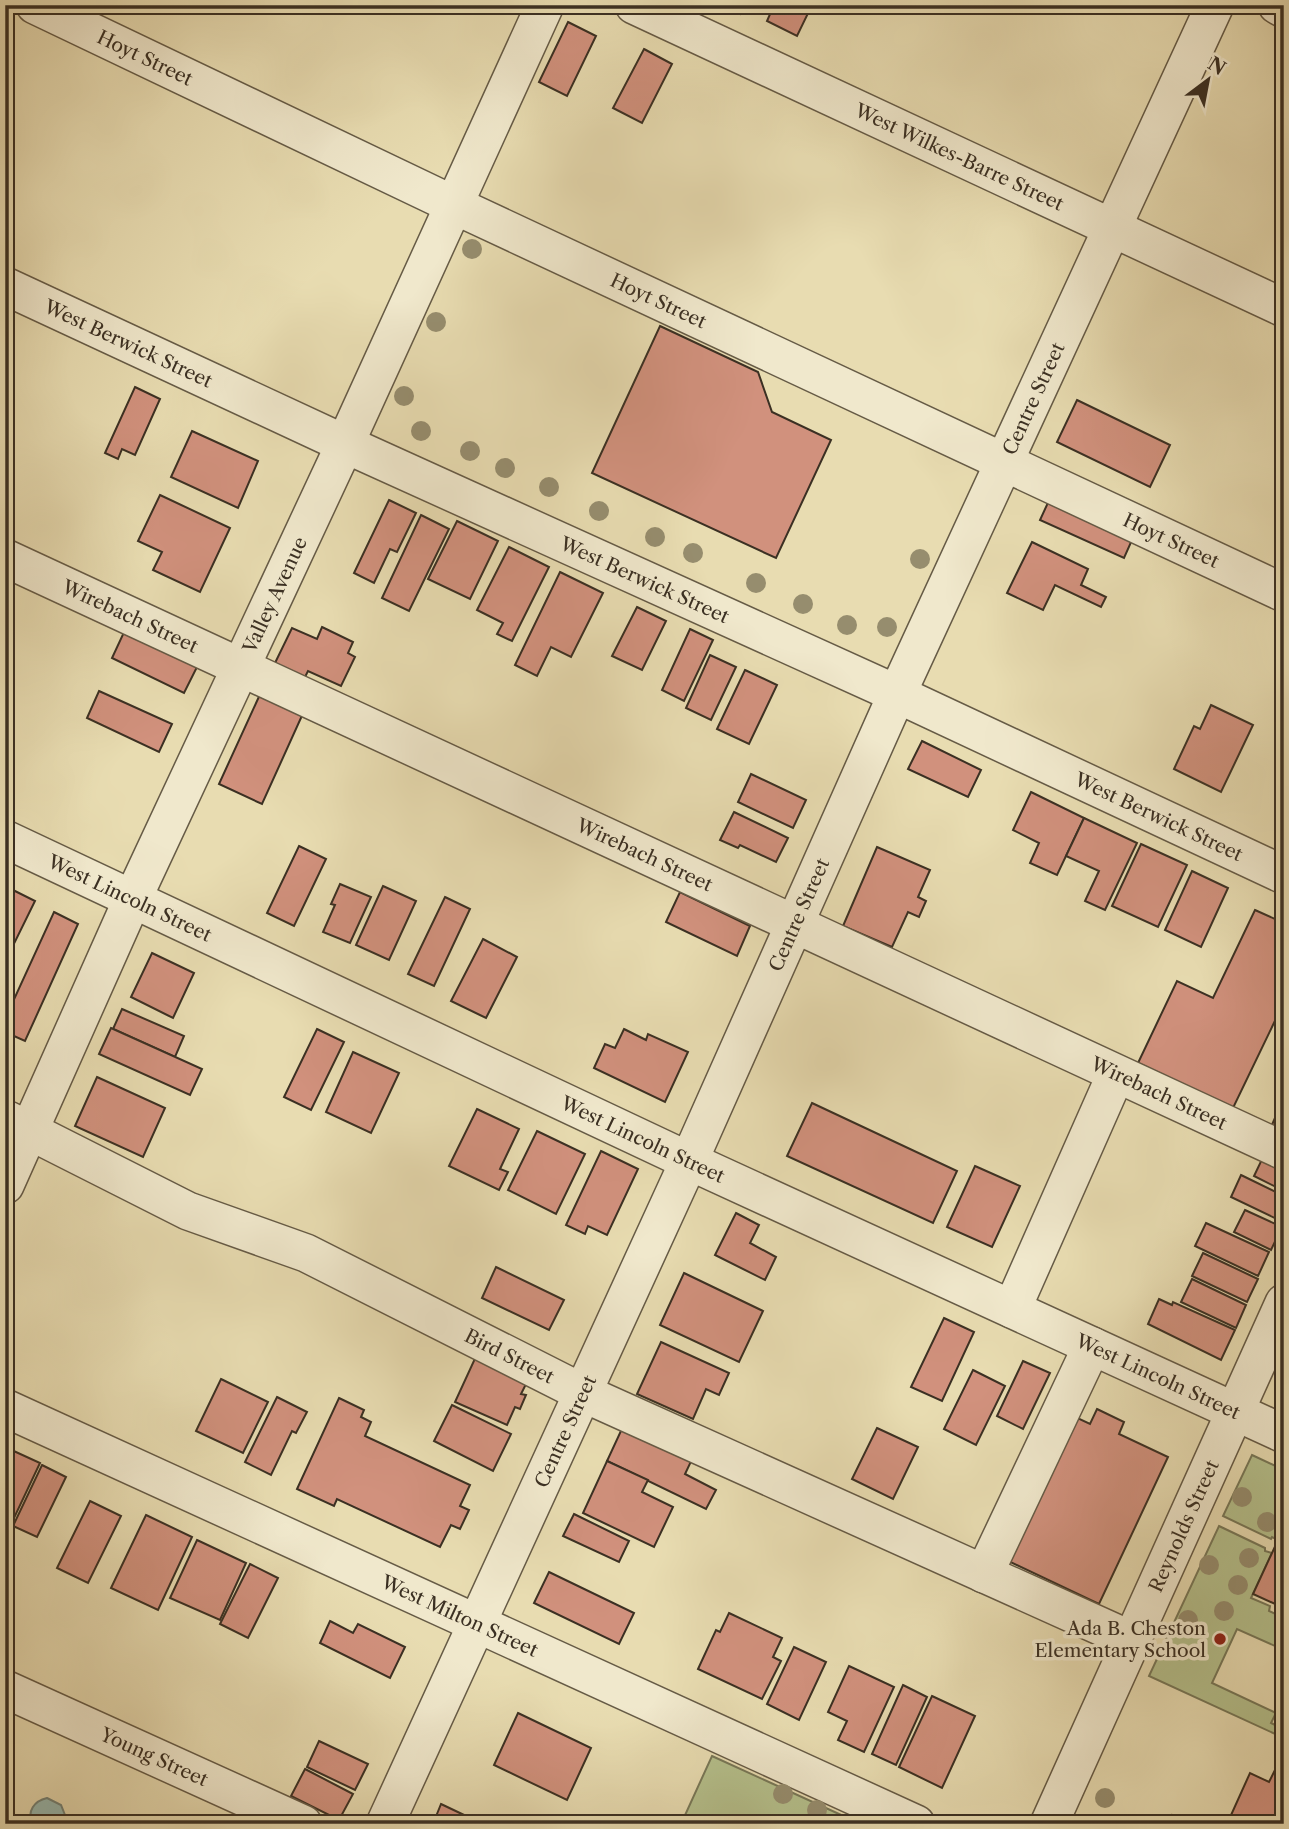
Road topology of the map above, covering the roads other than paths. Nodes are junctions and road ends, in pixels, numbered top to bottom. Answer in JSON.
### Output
{"nodes":[{"id":1,"x":35,"y":5,"type":"edge"},
{"id":2,"x":545,"y":5,"type":"edge"},
{"id":3,"x":634,"y":5,"type":"edge"},
{"id":4,"x":1215,"y":5,"type":"edge"},
{"id":5,"x":1277,"y":5,"type":"edge"},
{"id":6,"x":1284,"y":9,"type":"edge"},
{"id":7,"x":454,"y":205,"type":"junction"},
{"id":8,"x":1112,"y":229,"type":"junction"},
{"id":9,"x":5,"y":286,"type":"edge"},
{"id":10,"x":1284,"y":308,"type":"edge"},
{"id":11,"x":345,"y":444,"type":"junction"},
{"id":12,"x":1004,"y":463,"type":"junction"},
{"id":13,"x":5,"y":558,"type":"edge"},
{"id":14,"x":1284,"y":593,"type":"edge"},
{"id":15,"x":242,"y":668,"type":"junction"},
{"id":16,"x":897,"y":694,"type":"junction"},
{"id":17,"x":5,"y":839,"type":"edge"},
{"id":18,"x":1284,"y":874,"type":"edge"},
{"id":19,"x":133,"y":898,"type":"junction"},
{"id":20,"x":795,"y":925,"type":"junction"},
{"id":21,"x":1116,"y":1074,"type":"junction"},
{"id":22,"x":17,"y":1124,"type":"edge"},
{"id":23,"x":1284,"y":1151,"type":"edge"},
{"id":24,"x":689,"y":1161,"type":"junction"},
{"id":25,"x":5,"y":1185,"type":"edge"},
{"id":26,"x":1284,"y":1303,"type":"edge"},
{"id":27,"x":1012,"y":1309,"type":"junction"},
{"id":28,"x":1092,"y":1346,"type":"junction"},
{"id":29,"x":583,"y":1393,"type":"junction"},
{"id":30,"x":5,"y":1408,"type":"edge"},
{"id":31,"x":1234,"y":1411,"type":"junction"},
{"id":32,"x":1284,"y":1434,"type":"edge"},
{"id":33,"x":984,"y":1574,"type":"junction"},
{"id":34,"x":477,"y":1623,"type":"junction"},
{"id":35,"x":1131,"y":1640,"type":"junction"},
{"id":36,"x":5,"y":1689,"type":"edge"},
{"id":37,"x":303,"y":1824,"type":"edge"},
{"id":38,"x":386,"y":1824,"type":"edge"},
{"id":39,"x":916,"y":1824,"type":"edge"},
{"id":40,"x":1049,"y":1824,"type":"edge"}],
"edges":[{"from":1,"to":7,"type":"street","name":"Hoyt Street"},
{"from":2,"to":7,"type":"street","name":"Valley Avenue"},
{"from":3,"to":8,"type":"street","name":"West Wilkes-Barre Street"},
{"from":4,"to":8,"type":"street","name":"Centre Street"},
{"from":5,"to":6,"type":"street"},
{"from":7,"to":11,"type":"street","name":"Valley Avenue"},
{"from":7,"to":12,"type":"street","name":"Hoyt Street"},
{"from":8,"to":10,"type":"street","name":"West Wilkes-Barre Street"},
{"from":8,"to":12,"type":"street","name":"Centre Street"},
{"from":9,"to":11,"type":"street","name":"West Berwick Street"},
{"from":11,"to":15,"type":"street","name":"Valley Avenue"},
{"from":11,"to":16,"type":"street","name":"West Berwick Street"},
{"from":12,"to":14,"type":"street","name":"Hoyt Street"},
{"from":12,"to":16,"type":"street","name":"Centre Street"},
{"from":13,"to":15,"type":"street","name":"Wirebach Street"},
{"from":15,"to":19,"type":"street","name":"Valley Avenue"},
{"from":15,"to":20,"type":"street","name":"Wirebach Street"},
{"from":16,"to":18,"type":"street","name":"West Berwick Street"},
{"from":16,"to":20,"type":"street","name":"Centre Street"},
{"from":17,"to":19,"type":"street","name":"West Lincoln Street"},
{"from":19,"to":22,"type":"street","name":"Valley Avenue"},
{"from":19,"to":24,"type":"street","name":"West Lincoln Street"},
{"from":20,"to":21,"type":"street","name":"Wirebach Street"},
{"from":20,"to":24,"type":"street","name":"Centre Street"},
{"from":21,"to":23,"type":"street","name":"Wirebach Street"},
{"from":21,"to":27,"type":"street"},
{"from":22,"to":25,"type":"street","name":"Valley Avenue"},
{"from":22,"to":29,"type":"street","name":"Bird Street"},
{"from":24,"to":27,"type":"street","name":"West Lincoln Street"},
{"from":24,"to":29,"type":"street","name":"Centre Street"},
{"from":26,"to":31,"type":"street","name":"Reynolds Street"},
{"from":27,"to":28,"type":"street","name":"West Lincoln Street"},
{"from":28,"to":31,"type":"street","name":"West Lincoln Street"},
{"from":28,"to":33,"type":"street"},
{"from":29,"to":33,"type":"street","name":"Bird Street"},
{"from":29,"to":34,"type":"street","name":"Centre Street"},
{"from":30,"to":34,"type":"street","name":"West Milton Street"},
{"from":31,"to":32,"type":"street","name":"West Lincoln Street"},
{"from":31,"to":35,"type":"street","name":"Reynolds Street"},
{"from":33,"to":35,"type":"street","name":"Bird Street"},
{"from":34,"to":38,"type":"street","name":"Centre Street"},
{"from":34,"to":39,"type":"street","name":"West Milton Street"},
{"from":35,"to":40,"type":"street","name":"Reynolds Street"},
{"from":36,"to":37,"type":"street","name":"Young Street"}]}
